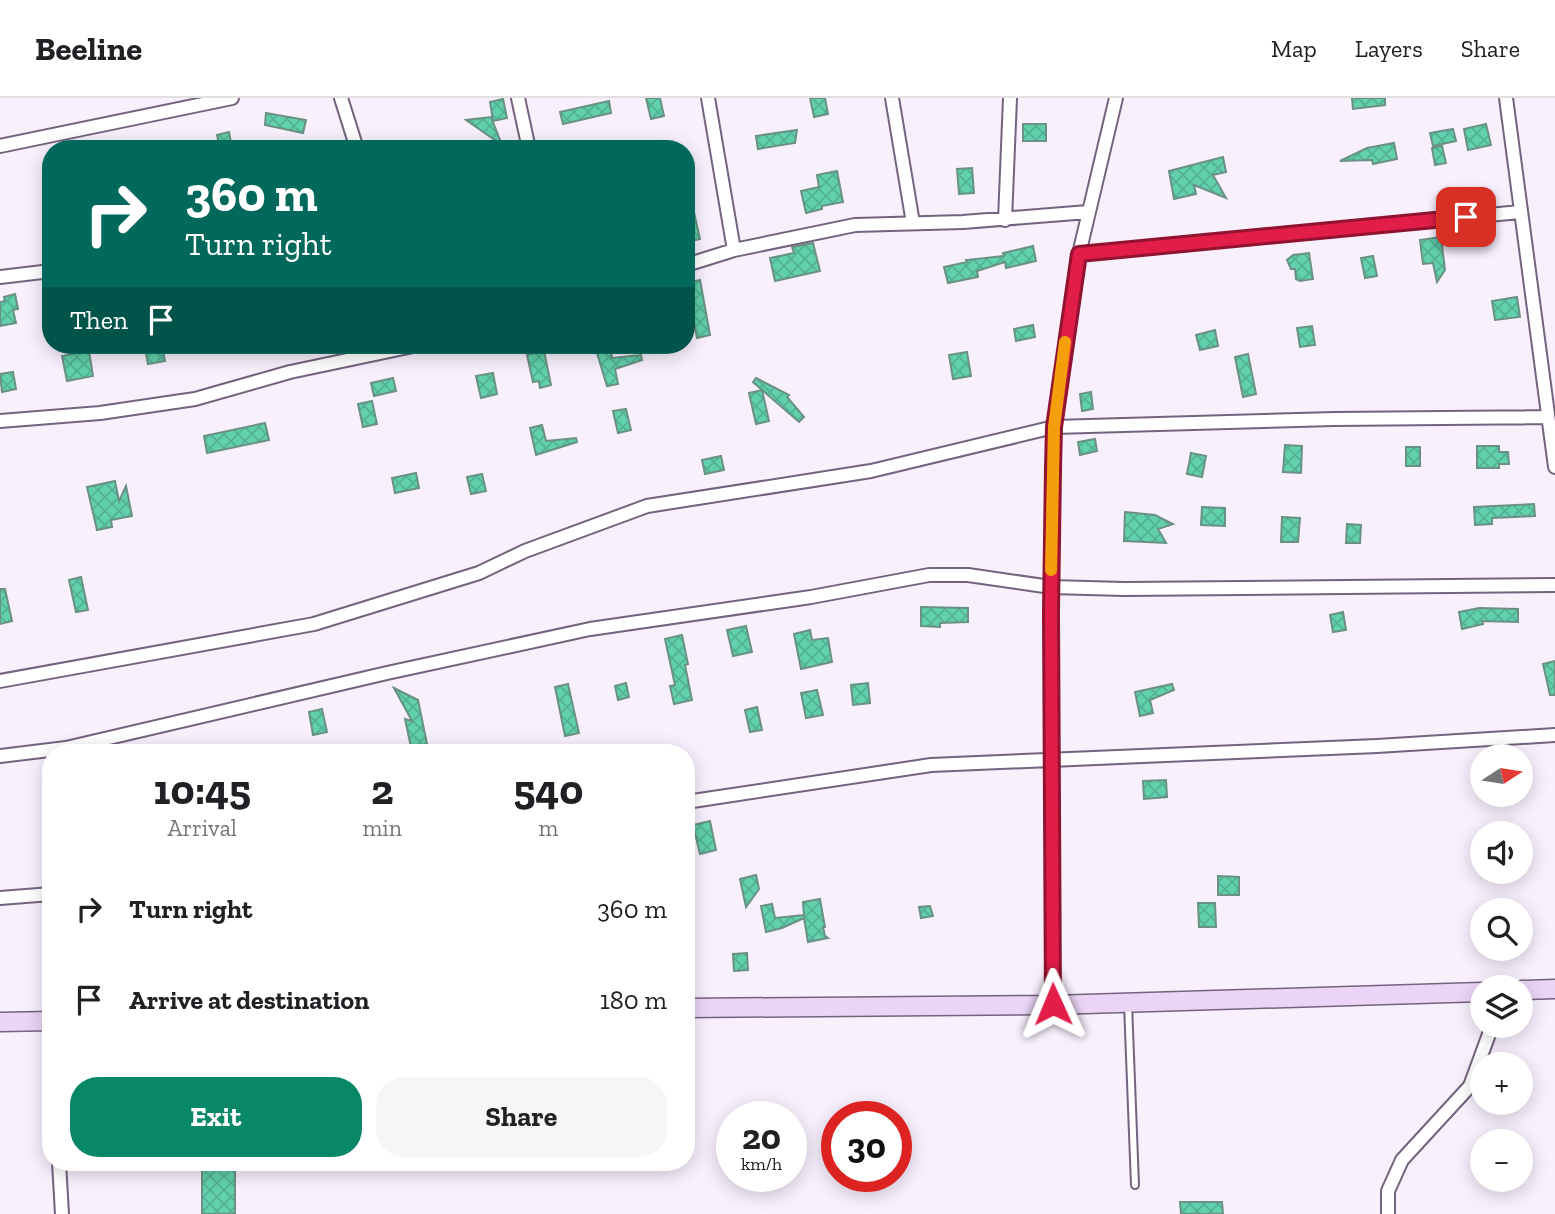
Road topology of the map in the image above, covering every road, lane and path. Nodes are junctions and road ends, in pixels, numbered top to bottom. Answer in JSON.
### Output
{"nodes":[{"id":1,"x":232,"y":98,"type":"edge"},
{"id":2,"x":341,"y":98,"type":"edge"},
{"id":3,"x":518,"y":98,"type":"edge"},
{"id":4,"x":708,"y":98,"type":"edge"},
{"id":5,"x":892,"y":98,"type":"edge"},
{"id":6,"x":1010,"y":98,"type":"edge"},
{"id":7,"x":1116,"y":98,"type":"edge"},
{"id":8,"x":1506,"y":98,"type":"edge"},
{"id":9,"x":354,"y":140,"type":"edge"},
{"id":10,"x":527,"y":140,"type":"edge"},
{"id":11,"x":0,"y":146,"type":"edge"},
{"id":12,"x":1088,"y":212,"type":"junction"},
{"id":13,"x":1520,"y":212,"type":"junction"},
{"id":14,"x":1005,"y":220,"type":"junction"},
{"id":15,"x":913,"y":223,"type":"junction"},
{"id":16,"x":734,"y":250,"type":"junction"},
{"id":17,"x":1079,"y":254,"type":"junction"},
{"id":18,"x":695,"y":262,"type":"edge"},
{"id":19,"x":42,"y":272,"type":"edge"},
{"id":20,"x":0,"y":278,"type":"edge"},
{"id":21,"x":375,"y":354,"type":"edge"},
{"id":22,"x":1548,"y":416,"type":"junction"},
{"id":23,"x":0,"y":421,"type":"edge"},
{"id":24,"x":1054,"y":427,"type":"junction"},
{"id":25,"x":1555,"y":467,"type":"edge"},
{"id":26,"x":1555,"y":585,"type":"edge"},
{"id":27,"x":1051,"y":587,"type":"junction"},
{"id":28,"x":0,"y":681,"type":"edge"},
{"id":29,"x":1555,"y":735,"type":"edge"},
{"id":30,"x":83,"y":744,"type":"edge"},
{"id":31,"x":42,"y":751,"type":"edge"},
{"id":32,"x":0,"y":755,"type":"edge"},
{"id":33,"x":1051,"y":761,"type":"junction"},
{"id":34,"x":695,"y":801,"type":"edge"},
{"id":35,"x":42,"y":895,"type":"edge"},
{"id":36,"x":0,"y":898,"type":"edge"},
{"id":37,"x":1555,"y":989,"type":"edge"},
{"id":38,"x":1533,"y":990,"type":"edge"},
{"id":39,"x":1470,"y":992,"type":"edge"},
{"id":40,"x":1128,"y":1002,"type":"junction"},
{"id":41,"x":1053,"y":1004,"type":"junction"},
{"id":42,"x":695,"y":1008,"type":"edge"},
{"id":43,"x":42,"y":1021,"type":"edge"},
{"id":44,"x":0,"y":1022,"type":"edge"},
{"id":45,"x":1488,"y":1038,"type":"edge"},
{"id":46,"x":60,"y":1171,"type":"edge"},
{"id":47,"x":1135,"y":1185,"type":"dead end"},
{"id":48,"x":62,"y":1214,"type":"edge"},
{"id":49,"x":1388,"y":1214,"type":"edge"}],
"edges":[{"from":1,"to":11,"type":"street"},
{"from":2,"to":9,"type":"street"},
{"from":3,"to":10,"type":"street"},
{"from":4,"to":16,"type":"street"},
{"from":5,"to":15,"type":"street"},
{"from":6,"to":14,"type":"street"},
{"from":7,"to":12,"type":"street"},
{"from":8,"to":13,"type":"street"},
{"from":12,"to":14,"type":"street"},
{"from":12,"to":17,"type":"street"},
{"from":13,"to":17,"type":"street"},
{"from":13,"to":22,"type":"street"},
{"from":14,"to":15,"type":"street"},
{"from":15,"to":16,"type":"street"},
{"from":16,"to":18,"type":"street"},
{"from":17,"to":24,"type":"street"},
{"from":19,"to":20,"type":"street"},
{"from":21,"to":23,"type":"street"},
{"from":22,"to":24,"type":"street"},
{"from":22,"to":25,"type":"street"},
{"from":24,"to":27,"type":"street"},
{"from":24,"to":28,"type":"street"},
{"from":26,"to":27,"type":"street"},
{"from":27,"to":30,"type":"street"},
{"from":27,"to":33,"type":"street"},
{"from":29,"to":33,"type":"street"},
{"from":31,"to":32,"type":"street"},
{"from":33,"to":34,"type":"street"},
{"from":33,"to":41,"type":"street"},
{"from":35,"to":36,"type":"street"},
{"from":37,"to":38,"type":"main road"},
{"from":39,"to":40,"type":"main road"},
{"from":40,"to":41,"type":"main road"},
{"from":40,"to":47,"type":"lane"},
{"from":41,"to":42,"type":"main road"},
{"from":43,"to":44,"type":"main road"},
{"from":45,"to":49,"type":"street"},
{"from":46,"to":48,"type":"street"}]}
